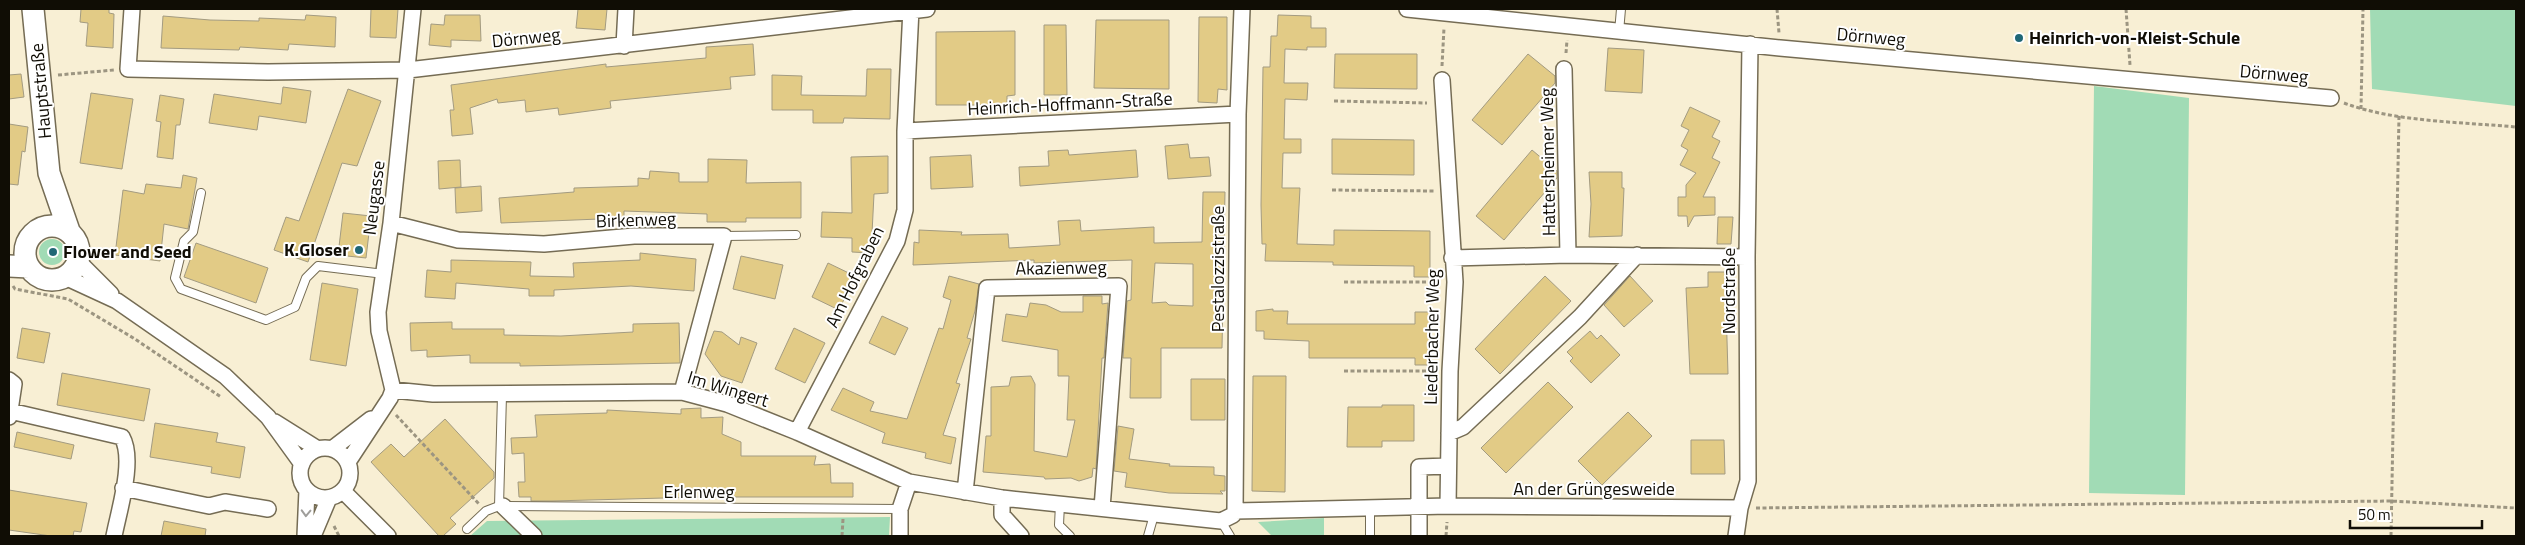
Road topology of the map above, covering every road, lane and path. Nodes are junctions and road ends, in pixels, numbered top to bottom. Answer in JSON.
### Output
{"nodes":[{"id":1,"x":33,"y":9,"type":"edge"},
{"id":2,"x":132,"y":9,"type":"edge"},
{"id":3,"x":413,"y":9,"type":"edge"},
{"id":4,"x":626,"y":9,"type":"edge"},
{"id":5,"x":927,"y":9,"type":"edge"},
{"id":6,"x":1242,"y":9,"type":"edge"},
{"id":7,"x":1408,"y":9,"type":"edge"},
{"id":8,"x":1621,"y":9,"type":"edge"},
{"id":9,"x":1777,"y":9,"type":"edge"},
{"id":10,"x":2126,"y":9,"type":"edge"},
{"id":11,"x":2363,"y":9,"type":"edge"},
{"id":12,"x":911,"y":10,"type":"edge"},
{"id":13,"x":1445,"y":14,"type":"junction"},
{"id":14,"x":1568,"y":27,"type":"junction"},
{"id":15,"x":1619,"y":32,"type":"junction"},
{"id":16,"x":1750,"y":44,"type":"junction"},
{"id":17,"x":624,"y":46,"type":"junction"},
{"id":18,"x":1780,"y":48,"type":"junction"},
{"id":19,"x":128,"y":69,"type":"junction"},
{"id":20,"x":1564,"y":69,"type":"joint"},
{"id":21,"x":408,"y":70,"type":"junction"},
{"id":22,"x":63,"y":74,"type":"dead end"},
{"id":23,"x":1442,"y":80,"type":"joint"},
{"id":24,"x":2131,"y":81,"type":"junction"},
{"id":25,"x":2331,"y":98,"type":"joint"},
{"id":26,"x":1334,"y":101,"type":"dead end"},
{"id":27,"x":1443,"y":104,"type":"junction"},
{"id":28,"x":2361,"y":109,"type":"junction"},
{"id":29,"x":1238,"y":114,"type":"junction"},
{"id":30,"x":2399,"y":116,"type":"junction"},
{"id":31,"x":2516,"y":127,"type":"edge"},
{"id":32,"x":905,"y":131,"type":"junction"},
{"id":33,"x":49,"y":173,"type":"junction"},
{"id":34,"x":1332,"y":190,"type":"dead end"},
{"id":35,"x":1448,"y":191,"type":"junction"},
{"id":36,"x":201,"y":193,"type":"dead end"},
{"id":37,"x":391,"y":224,"type":"junction"},
{"id":38,"x":69,"y":230,"type":"junction"},
{"id":39,"x":796,"y":235,"type":"dead end"},
{"id":40,"x":724,"y":236,"type":"junction"},
{"id":41,"x":25,"y":241,"type":"edge"},
{"id":42,"x":1568,"y":255,"type":"junction"},
{"id":43,"x":1638,"y":255,"type":"junction"},
{"id":44,"x":1747,"y":257,"type":"junction"},
{"id":45,"x":1452,"y":258,"type":"junction"},
{"id":46,"x":78,"y":260,"type":"junction"},
{"id":47,"x":19,"y":267,"type":"edge"},
{"id":48,"x":384,"y":274,"type":"junction"},
{"id":49,"x":65,"y":277,"type":"junction"},
{"id":50,"x":9,"y":279,"type":"edge"},
{"id":51,"x":1344,"y":282,"type":"dead end"},
{"id":52,"x":1455,"y":282,"type":"junction"},
{"id":53,"x":117,"y":301,"type":"junction"},
{"id":54,"x":1344,"y":371,"type":"dead end"},
{"id":55,"x":1450,"y":371,"type":"junction"},
{"id":56,"x":9,"y":380,"type":"edge"},
{"id":57,"x":682,"y":392,"type":"junction"},
{"id":58,"x":502,"y":395,"type":"junction"},
{"id":59,"x":228,"y":401,"type":"dead end"},
{"id":60,"x":387,"y":401,"type":"junction"},
{"id":61,"x":9,"y":414,"type":"edge"},
{"id":62,"x":268,"y":417,"type":"junction"},
{"id":63,"x":797,"y":432,"type":"junction"},
{"id":64,"x":1449,"y":433,"type":"junction"},
{"id":65,"x":325,"y":449,"type":"junction"},
{"id":66,"x":348,"y":462,"type":"junction"},
{"id":67,"x":302,"y":464,"type":"junction"},
{"id":68,"x":1448,"y":466,"type":"junction"},
{"id":69,"x":909,"y":482,"type":"junction"},
{"id":70,"x":123,"y":488,"type":"junction"},
{"id":71,"x":307,"y":490,"type":"junction"},
{"id":72,"x":343,"y":490,"type":"junction"},
{"id":73,"x":964,"y":492,"type":"junction"},
{"id":74,"x":329,"y":498,"type":"junction"},
{"id":75,"x":1002,"y":498,"type":"junction"},
{"id":76,"x":2392,"y":501,"type":"junction"},
{"id":77,"x":1060,"y":504,"type":"junction"},
{"id":78,"x":501,"y":506,"type":"junction"},
{"id":79,"x":1448,"y":506,"type":"junction"},
{"id":80,"x":900,"y":508,"type":"junction"},
{"id":81,"x":1102,"y":508,"type":"junction"},
{"id":82,"x":1420,"y":508,"type":"junction"},
{"id":83,"x":1740,"y":508,"type":"junction"},
{"id":84,"x":2516,"y":508,"type":"edge"},
{"id":85,"x":1370,"y":509,"type":"junction"},
{"id":86,"x":268,"y":510,"type":"dead end"},
{"id":87,"x":486,"y":511,"type":"junction"},
{"id":88,"x":1235,"y":511,"type":"junction"},
{"id":89,"x":1154,"y":515,"type":"junction"},
{"id":90,"x":1221,"y":521,"type":"junction"},
{"id":91,"x":467,"y":529,"type":"dead end"},
{"id":92,"x":336,"y":531,"type":"dead end"},
{"id":93,"x":114,"y":536,"type":"edge"},
{"id":94,"x":306,"y":536,"type":"edge"},
{"id":95,"x":313,"y":536,"type":"edge"},
{"id":96,"x":339,"y":536,"type":"edge"},
{"id":97,"x":388,"y":536,"type":"edge"},
{"id":98,"x":534,"y":536,"type":"edge"},
{"id":99,"x":900,"y":536,"type":"edge"},
{"id":100,"x":1021,"y":536,"type":"edge"},
{"id":101,"x":1070,"y":536,"type":"edge"},
{"id":102,"x":1148,"y":536,"type":"edge"},
{"id":103,"x":1230,"y":536,"type":"edge"},
{"id":104,"x":1370,"y":536,"type":"edge"},
{"id":105,"x":1419,"y":536,"type":"edge"},
{"id":106,"x":1736,"y":536,"type":"edge"},
{"id":107,"x":2391,"y":536,"type":"edge"}],
"edges":[{"from":1,"to":33,"type":"street","name":"Hauptstraße"},
{"from":2,"to":19,"type":"street"},
{"from":3,"to":21,"type":"street","name":"Neugasse"},
{"from":4,"to":17,"type":"street"},
{"from":5,"to":12,"type":"street","name":"Dörnweg"},
{"from":6,"to":29,"type":"street","name":"Pestalozzistraße"},
{"from":7,"to":13,"type":"street","name":"Dörnweg"},
{"from":8,"to":15,"type":"lane"},
{"from":9,"to":18,"type":"path"},
{"from":10,"to":24,"type":"path"},
{"from":11,"to":28,"type":"path"},
{"from":12,"to":17,"type":"street","name":"Dörnweg"},
{"from":12,"to":32,"type":"street","name":"Am Hofgraben"},
{"from":13,"to":14,"type":"street","name":"Dörnweg"},
{"from":13,"to":23,"type":"path"},
{"from":14,"to":15,"type":"street","name":"Dörnweg"},
{"from":14,"to":20,"type":"path"},
{"from":15,"to":16,"type":"street","name":"Dörnweg"},
{"from":16,"to":18,"type":"street","name":"Dörnweg"},
{"from":16,"to":44,"type":"street","name":"Nordstraße"},
{"from":17,"to":21,"type":"street","name":"Dörnweg"},
{"from":18,"to":24,"type":"street","name":"Dörnweg"},
{"from":19,"to":21,"type":"street","name":"Dörnweg"},
{"from":19,"to":22,"type":"path"},
{"from":20,"to":42,"type":"street","name":"Hattersheimer Weg"},
{"from":21,"to":37,"type":"street","name":"Neugasse"},
{"from":23,"to":27,"type":"street","name":"Liederbacher Weg"},
{"from":24,"to":25,"type":"street","name":"Dörnweg"},
{"from":25,"to":28,"type":"path"},
{"from":26,"to":27,"type":"path"},
{"from":27,"to":35,"type":"street","name":"Liederbacher Weg"},
{"from":28,"to":30,"type":"path"},
{"from":29,"to":32,"type":"street","name":"Heinrich-Hoffmann-Straße"},
{"from":29,"to":88,"type":"street","name":"Pestalozzistraße"},
{"from":30,"to":31,"type":"path"},
{"from":30,"to":76,"type":"path"},
{"from":32,"to":63,"type":"street","name":"Am Hofgraben"},
{"from":33,"to":38,"type":"street","name":"Hauptstraße"},
{"from":33,"to":41,"type":"street","name":"Hauptstraße"},
{"from":34,"to":35,"type":"path"},
{"from":35,"to":45,"type":"street","name":"Liederbacher Weg"},
{"from":36,"to":48,"type":"lane"},
{"from":37,"to":40,"type":"street","name":"Birkenweg"},
{"from":37,"to":48,"type":"street","name":"Neugasse"},
{"from":38,"to":41,"type":"street"},
{"from":38,"to":46,"type":"street"},
{"from":39,"to":40,"type":"lane"},
{"from":40,"to":57,"type":"street"},
{"from":41,"to":47,"type":"street"},
{"from":42,"to":43,"type":"street","name":"Hattersheimer Weg"},
{"from":42,"to":45,"type":"street","name":"Hattersheimer Weg"},
{"from":43,"to":44,"type":"street","name":"Hattersheimer Weg"},
{"from":43,"to":64,"type":"street"},
{"from":44,"to":83,"type":"street","name":"Nordstraße"},
{"from":45,"to":52,"type":"street","name":"Liederbacher Weg"},
{"from":46,"to":49,"type":"street"},
{"from":46,"to":53,"type":"street"},
{"from":47,"to":49,"type":"street"},
{"from":48,"to":60,"type":"street","name":"Neugasse"},
{"from":49,"to":53,"type":"street"},
{"from":50,"to":59,"type":"path"},
{"from":51,"to":52,"type":"path"},
{"from":52,"to":55,"type":"street","name":"Liederbacher Weg"},
{"from":53,"to":62,"type":"street"},
{"from":54,"to":55,"type":"path"},
{"from":55,"to":64,"type":"street","name":"Liederbacher Weg"},
{"from":56,"to":61,"type":"street"},
{"from":57,"to":58,"type":"street","name":"Im Wingert"},
{"from":57,"to":63,"type":"street","name":"Im Wingert"},
{"from":58,"to":60,"type":"street","name":"Im Wingert"},
{"from":58,"to":78,"type":"lane"},
{"from":60,"to":65,"type":"street"},
{"from":60,"to":66,"type":"street"},
{"from":60,"to":87,"type":"path"},
{"from":61,"to":70,"type":"street"},
{"from":62,"to":65,"type":"street"},
{"from":62,"to":67,"type":"street"},
{"from":63,"to":69,"type":"street","name":"Im Wingert"},
{"from":64,"to":68,"type":"street","name":"Liederbacher Weg"},
{"from":65,"to":66,"type":"street"},
{"from":65,"to":67,"type":"street"},
{"from":66,"to":72,"type":"street"},
{"from":67,"to":71,"type":"street"},
{"from":68,"to":79,"type":"street","name":"Liederbacher Weg"},
{"from":68,"to":82,"type":"street"},
{"from":69,"to":73,"type":"street","name":"Im Wingert"},
{"from":69,"to":80,"type":"street"},
{"from":70,"to":86,"type":"street"},
{"from":70,"to":93,"type":"street"},
{"from":71,"to":74,"type":"street"},
{"from":71,"to":94,"type":"street","one_way":true},
{"from":72,"to":74,"type":"street"},
{"from":72,"to":97,"type":"street"},
{"from":73,"to":75,"type":"street","name":"Im Wingert"},
{"from":73,"to":81,"type":"street","name":"Akazienweg"},
{"from":74,"to":95,"type":"street"},
{"from":75,"to":77,"type":"street","name":"Im Wingert"},
{"from":75,"to":100,"type":"street"},
{"from":76,"to":83,"type":"path"},
{"from":76,"to":84,"type":"path"},
{"from":76,"to":107,"type":"path"},
{"from":77,"to":81,"type":"street","name":"Im Wingert"},
{"from":77,"to":101,"type":"lane"},
{"from":78,"to":80,"type":"lane","name":"Erlenweg"},
{"from":78,"to":87,"type":"lane","name":"Erlenweg"},
{"from":78,"to":98,"type":"street"},
{"from":79,"to":82,"type":"street","name":"An der Grüngesweide"},
{"from":79,"to":83,"type":"street","name":"An der Grüngesweide"},
{"from":80,"to":99,"type":"street"},
{"from":81,"to":89,"type":"street","name":"Im Wingert"},
{"from":82,"to":85,"type":"street","name":"An der Grüngesweide"},
{"from":82,"to":105,"type":"street"},
{"from":83,"to":106,"type":"street","name":"Nordstraße"},
{"from":85,"to":88,"type":"street","name":"An der Grüngesweide"},
{"from":85,"to":104,"type":"lane"},
{"from":87,"to":91,"type":"lane","name":"Erlenweg"},
{"from":88,"to":90,"type":"street"},
{"from":89,"to":90,"type":"street","name":"Im Wingert"},
{"from":89,"to":102,"type":"lane"},
{"from":90,"to":103,"type":"lane"},
{"from":92,"to":96,"type":"path"}]}
